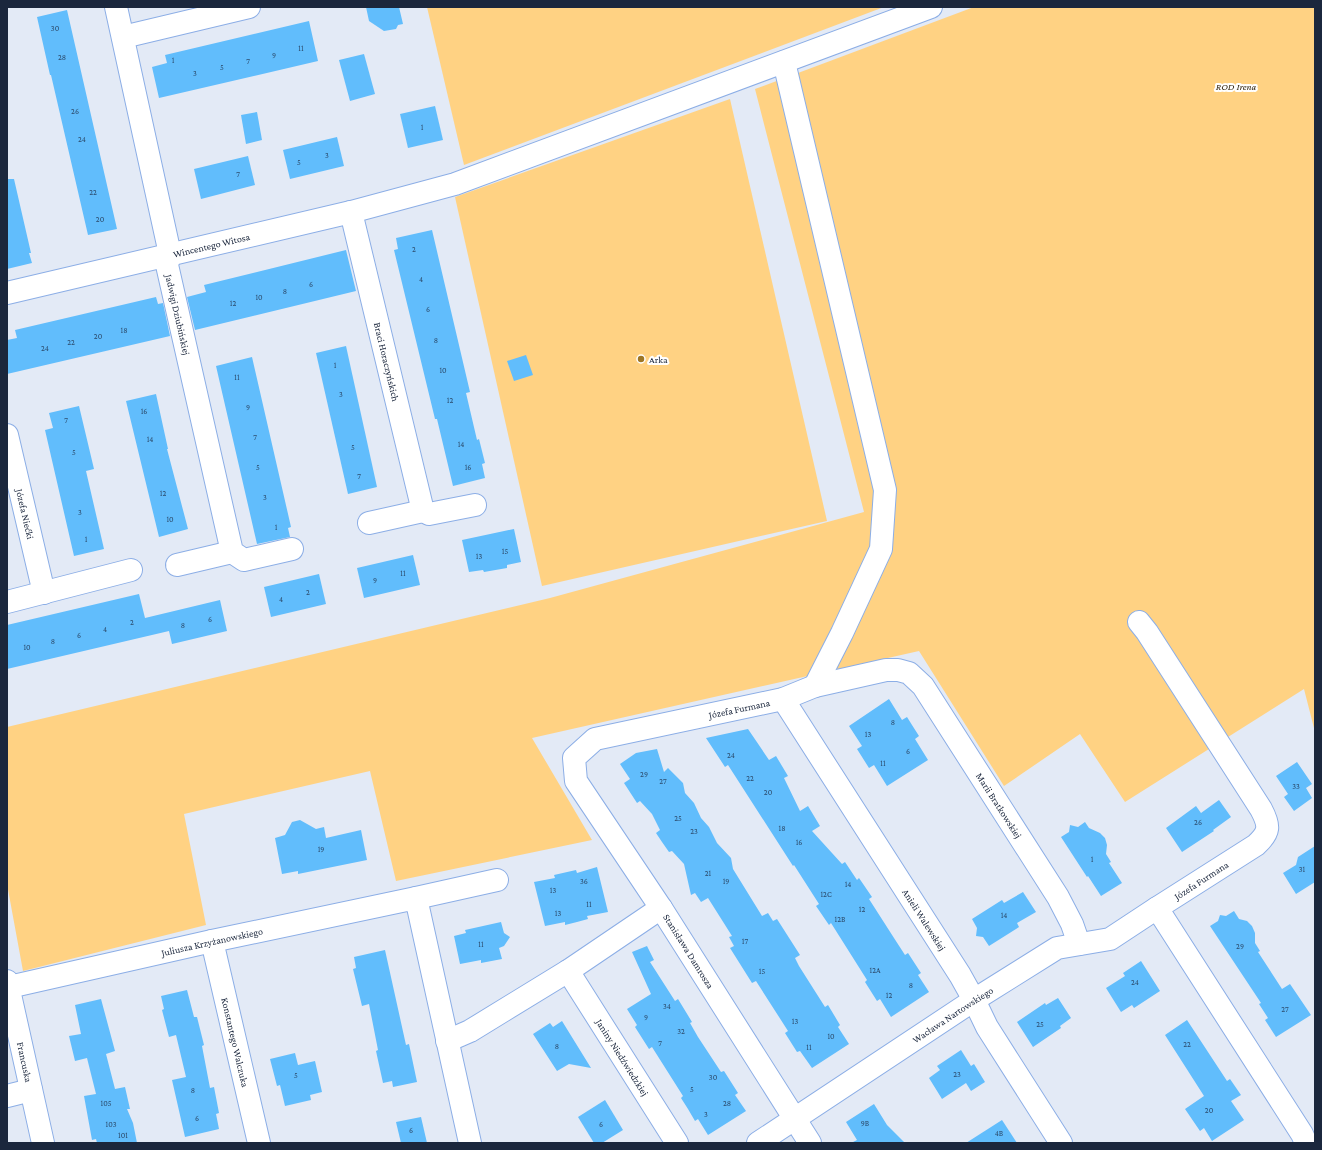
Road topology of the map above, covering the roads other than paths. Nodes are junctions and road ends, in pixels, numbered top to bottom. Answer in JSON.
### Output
{"nodes":[{"id":1,"x":116,"y":7,"type":"edge"},
{"id":2,"x":249,"y":7,"type":"edge"},
{"id":3,"x":930,"y":7,"type":"edge"},
{"id":4,"x":123,"y":37,"type":"junction"},
{"id":5,"x":784,"y":62,"type":"junction"},
{"id":6,"x":351,"y":212,"type":"junction"},
{"id":7,"x":170,"y":254,"type":"junction"},
{"id":8,"x":7,"y":293,"type":"edge"},
{"id":9,"x":7,"y":435,"type":"edge"},
{"id":10,"x":475,"y":505,"type":"dead end"},
{"id":11,"x":423,"y":511,"type":"junction"},
{"id":12,"x":370,"y":523,"type":"dead end"},
{"id":13,"x":292,"y":549,"type":"dead end"},
{"id":14,"x":232,"y":552,"type":"junction"},
{"id":15,"x":177,"y":565,"type":"dead end"},
{"id":16,"x":131,"y":570,"type":"dead end"},
{"id":17,"x":44,"y":593,"type":"junction"},
{"id":18,"x":7,"y":602,"type":"edge"},
{"id":19,"x":1138,"y":622,"type":"dead end"},
{"id":20,"x":909,"y":673,"type":"joint"},
{"id":21,"x":815,"y":686,"type":"junction"},
{"id":22,"x":783,"y":699,"type":"junction"},
{"id":23,"x":574,"y":758,"type":"joint"},
{"id":24,"x":497,"y":880,"type":"dead end"},
{"id":25,"x":416,"y":898,"type":"junction"},
{"id":26,"x":661,"y":908,"type":"junction"},
{"id":27,"x":1157,"y":908,"type":"junction"},
{"id":28,"x":212,"y":941,"type":"junction"},
{"id":29,"x":1079,"y":944,"type":"junction"},
{"id":30,"x":568,"y":971,"type":"junction"},
{"id":31,"x":8,"y":984,"type":"edge"},
{"id":32,"x":974,"y":1000,"type":"junction"},
{"id":33,"x":447,"y":1041,"type":"junction"},
{"id":34,"x":31,"y":1090,"type":"junction"},
{"id":35,"x":7,"y":1096,"type":"edge"},
{"id":36,"x":794,"y":1118,"type":"junction"},
{"id":37,"x":44,"y":1143,"type":"edge"},
{"id":38,"x":259,"y":1143,"type":"edge"},
{"id":39,"x":470,"y":1143,"type":"edge"},
{"id":40,"x":678,"y":1143,"type":"edge"},
{"id":41,"x":758,"y":1143,"type":"edge"},
{"id":42,"x":810,"y":1143,"type":"edge"},
{"id":43,"x":1061,"y":1143,"type":"edge"},
{"id":44,"x":1306,"y":1143,"type":"edge"}],
"edges":[{"from":1,"to":4,"type":"street","name":"Jadwigi Dziubińskiej"},
{"from":2,"to":4,"type":"street"},
{"from":3,"to":5,"type":"street","name":"Wincentego Witosa"},
{"from":4,"to":7,"type":"street","name":"Jadwigi Dziubińskiej"},
{"from":5,"to":6,"type":"street","name":"Wincentego Witosa"},
{"from":5,"to":21,"type":"street"},
{"from":6,"to":7,"type":"street","name":"Wincentego Witosa"},
{"from":6,"to":11,"type":"street","name":"Braci Horaczyńskich"},
{"from":7,"to":8,"type":"street","name":"Wincentego Witosa"},
{"from":7,"to":14,"type":"street","name":"Jadwigi Dziubińskiej"},
{"from":9,"to":17,"type":"street","name":"Józefa Niećki"},
{"from":10,"to":11,"type":"street"},
{"from":11,"to":12,"type":"street"},
{"from":13,"to":14,"type":"street"},
{"from":14,"to":15,"type":"street"},
{"from":16,"to":17,"type":"street"},
{"from":17,"to":18,"type":"street"},
{"from":19,"to":27,"type":"street","name":"Józefa Furmana"},
{"from":20,"to":21,"type":"street","name":"Józefa Furmana"},
{"from":20,"to":29,"type":"street","name":"Marii Bratkowskiej"},
{"from":21,"to":22,"type":"street","name":"Józefa Furmana"},
{"from":22,"to":23,"type":"street","name":"Józefa Furmana"},
{"from":22,"to":32,"type":"street","name":"Anieli Walewskiej"},
{"from":23,"to":26,"type":"street","name":"Stanisława Damrosza"},
{"from":24,"to":25,"type":"street","name":"Juliusza Krzyżanowskiego"},
{"from":25,"to":28,"type":"street","name":"Juliusza Krzyżanowskiego"},
{"from":25,"to":33,"type":"street"},
{"from":26,"to":30,"type":"street"},
{"from":26,"to":36,"type":"street","name":"Stanisława Damrosza"},
{"from":27,"to":29,"type":"street","name":"Wacława Nartowskiego"},
{"from":27,"to":44,"type":"street"},
{"from":28,"to":31,"type":"street","name":"Juliusza Krzyżanowskiego"},
{"from":28,"to":38,"type":"street","name":"Konstantego Walczuka"},
{"from":29,"to":32,"type":"street","name":"Wacława Nartowskiego"},
{"from":30,"to":33,"type":"street"},
{"from":30,"to":40,"type":"street","name":"Janiny Niedźwiedzkiej"},
{"from":31,"to":34,"type":"street","name":"Francuska"},
{"from":32,"to":36,"type":"street","name":"Wacława Nartowskiego"},
{"from":32,"to":43,"type":"street","name":"Anieli Walewskiej"},
{"from":33,"to":39,"type":"street"},
{"from":34,"to":35,"type":"street"},
{"from":34,"to":37,"type":"street","name":"Francuska"},
{"from":36,"to":41,"type":"street","name":"Wacława Nartowskiego"},
{"from":36,"to":42,"type":"street","name":"Stanisława Damrosza"}]}
